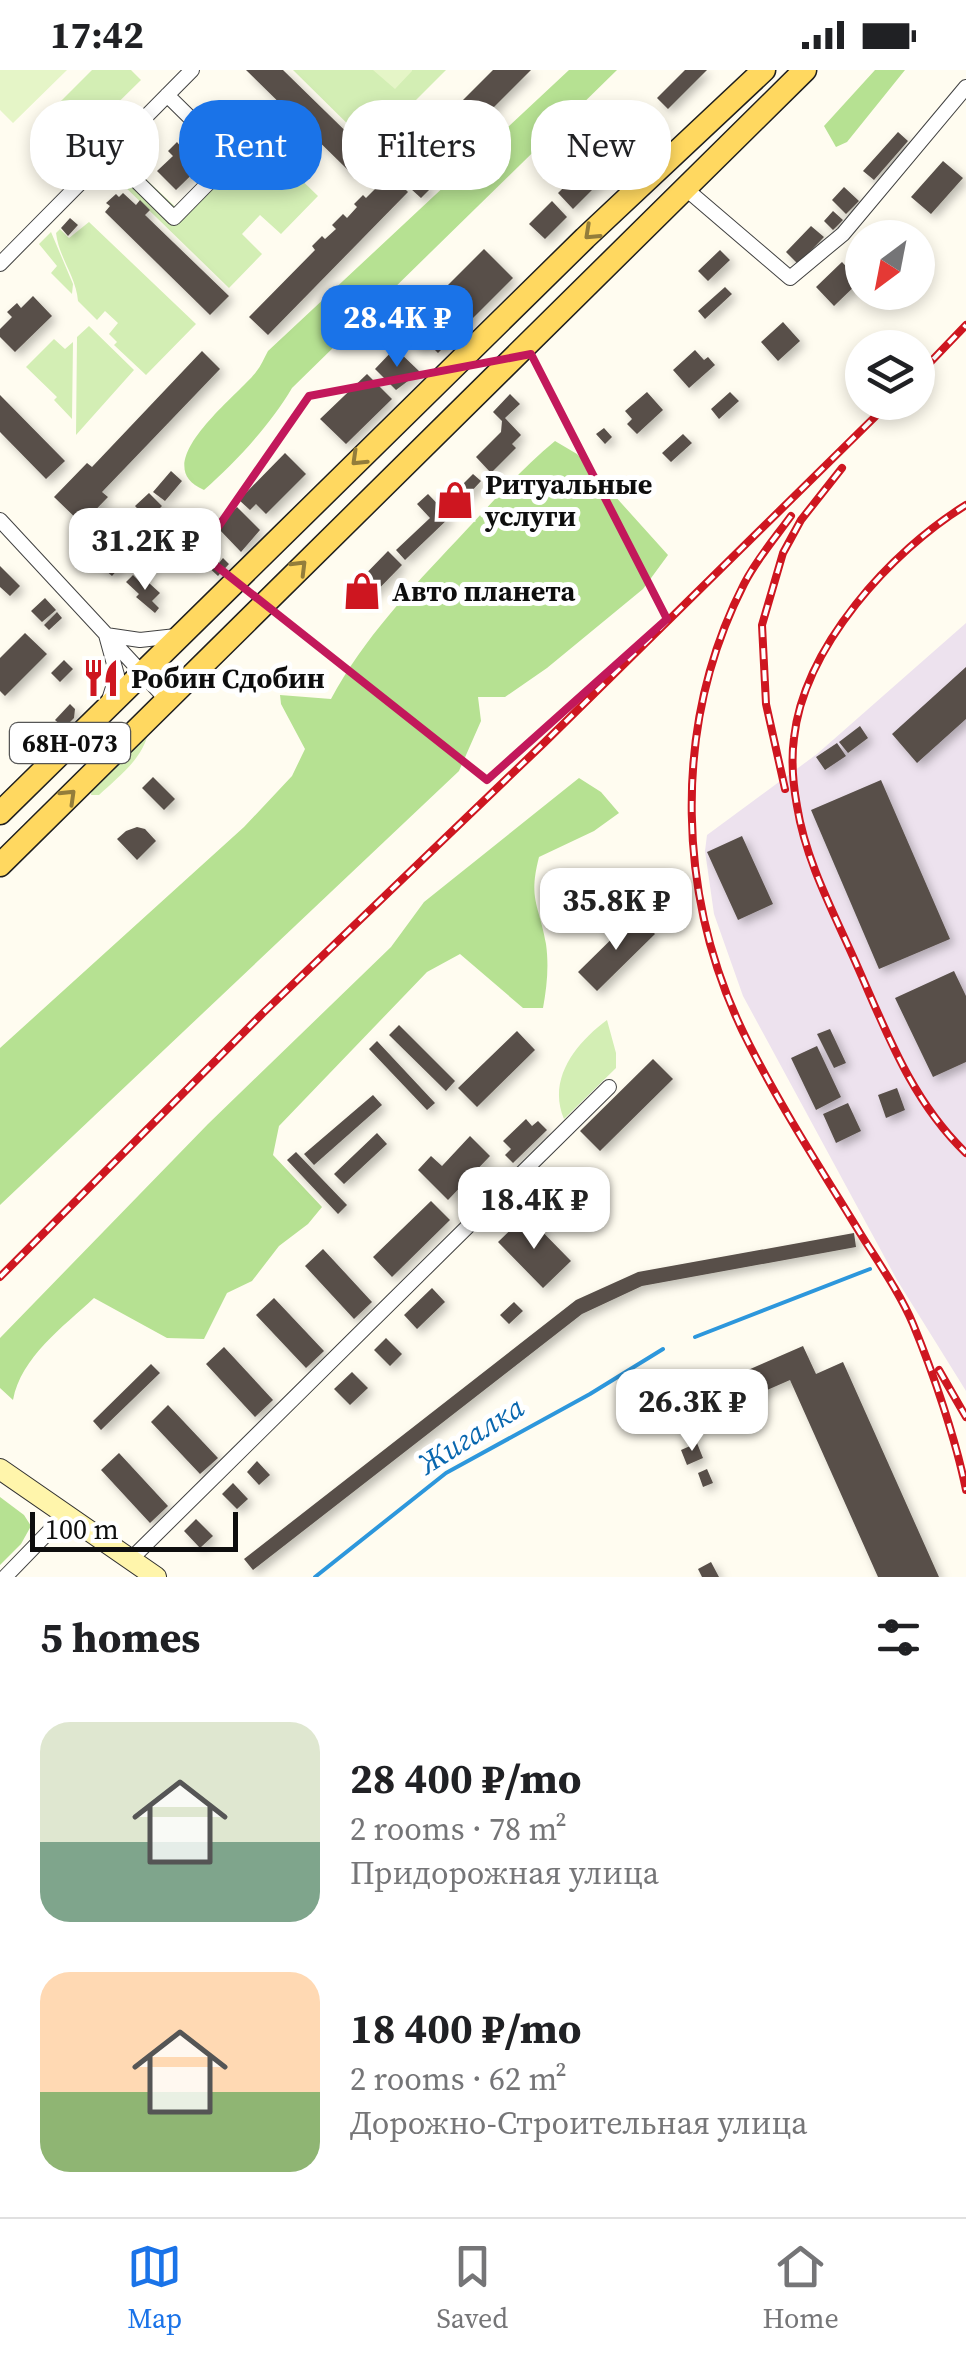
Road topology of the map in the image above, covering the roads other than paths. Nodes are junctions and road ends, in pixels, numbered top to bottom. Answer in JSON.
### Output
{"nodes":[{"id":1,"x":192,"y":70,"type":"edge"},
{"id":2,"x":764,"y":70,"type":"edge"},
{"id":3,"x":805,"y":70,"type":"edge"},
{"id":4,"x":745,"y":81,"type":"edge"},
{"id":5,"x":966,"y":87,"type":"edge"},
{"id":6,"x":167,"y":95,"type":"junction"},
{"id":7,"x":159,"y":103,"type":"edge"},
{"id":8,"x":686,"y":189,"type":"junction"},
{"id":9,"x":73,"y":190,"type":"edge"},
{"id":10,"x":146,"y":190,"type":"edge"},
{"id":11,"x":0,"y":264,"type":"edge"},
{"id":12,"x":0,"y":520,"type":"edge"},
{"id":13,"x":106,"y":636,"type":"junction"},
{"id":14,"x":177,"y":636,"type":"junction"},
{"id":15,"x":140,"y":672,"type":"junction"},
{"id":16,"x":167,"y":700,"type":"junction"},
{"id":17,"x":108,"y":705,"type":"junction"},
{"id":18,"x":0,"y":813,"type":"edge"},
{"id":19,"x":0,"y":865,"type":"edge"},
{"id":20,"x":609,"y":1087,"type":"dead end"},
{"id":21,"x":0,"y":1469,"type":"edge"},
{"id":22,"x":66,"y":1514,"type":"junction"},
{"id":23,"x":130,"y":1560,"type":"junction"},
{"id":24,"x":5,"y":1577,"type":"edge"},
{"id":25,"x":156,"y":1577,"type":"edge"}],
"edges":[{"from":1,"to":6,"type":"street"},
{"from":2,"to":4,"type":"main road","number":"68Н-073"},
{"from":3,"to":8,"type":"main road","number":"68Н-073"},
{"from":4,"to":14,"type":"main road","number":"68Н-073","one_way":true},
{"from":5,"to":8,"type":"street"},
{"from":6,"to":7,"type":"street"},
{"from":6,"to":10,"type":"street"},
{"from":16,"to":8,"type":"main road","number":"68Н-073","one_way":true},
{"from":9,"to":11,"type":"street"},
{"from":12,"to":13,"type":"street"},
{"from":13,"to":14,"type":"street"},
{"from":13,"to":15,"type":"street"},
{"from":13,"to":17,"type":"street"},
{"from":14,"to":15,"type":"main road","number":"68Н-073"},
{"from":15,"to":16,"type":"street"},
{"from":15,"to":17,"type":"main road","number":"68Н-073"},
{"from":19,"to":16,"type":"main road","number":"68Н-073","one_way":true},
{"from":17,"to":18,"type":"main road","number":"68Н-073"},
{"from":20,"to":23,"type":"street"},
{"from":21,"to":22,"type":"street"},
{"from":22,"to":23,"type":"street"},
{"from":22,"to":24,"type":"street"},
{"from":23,"to":25,"type":"street"}]}
